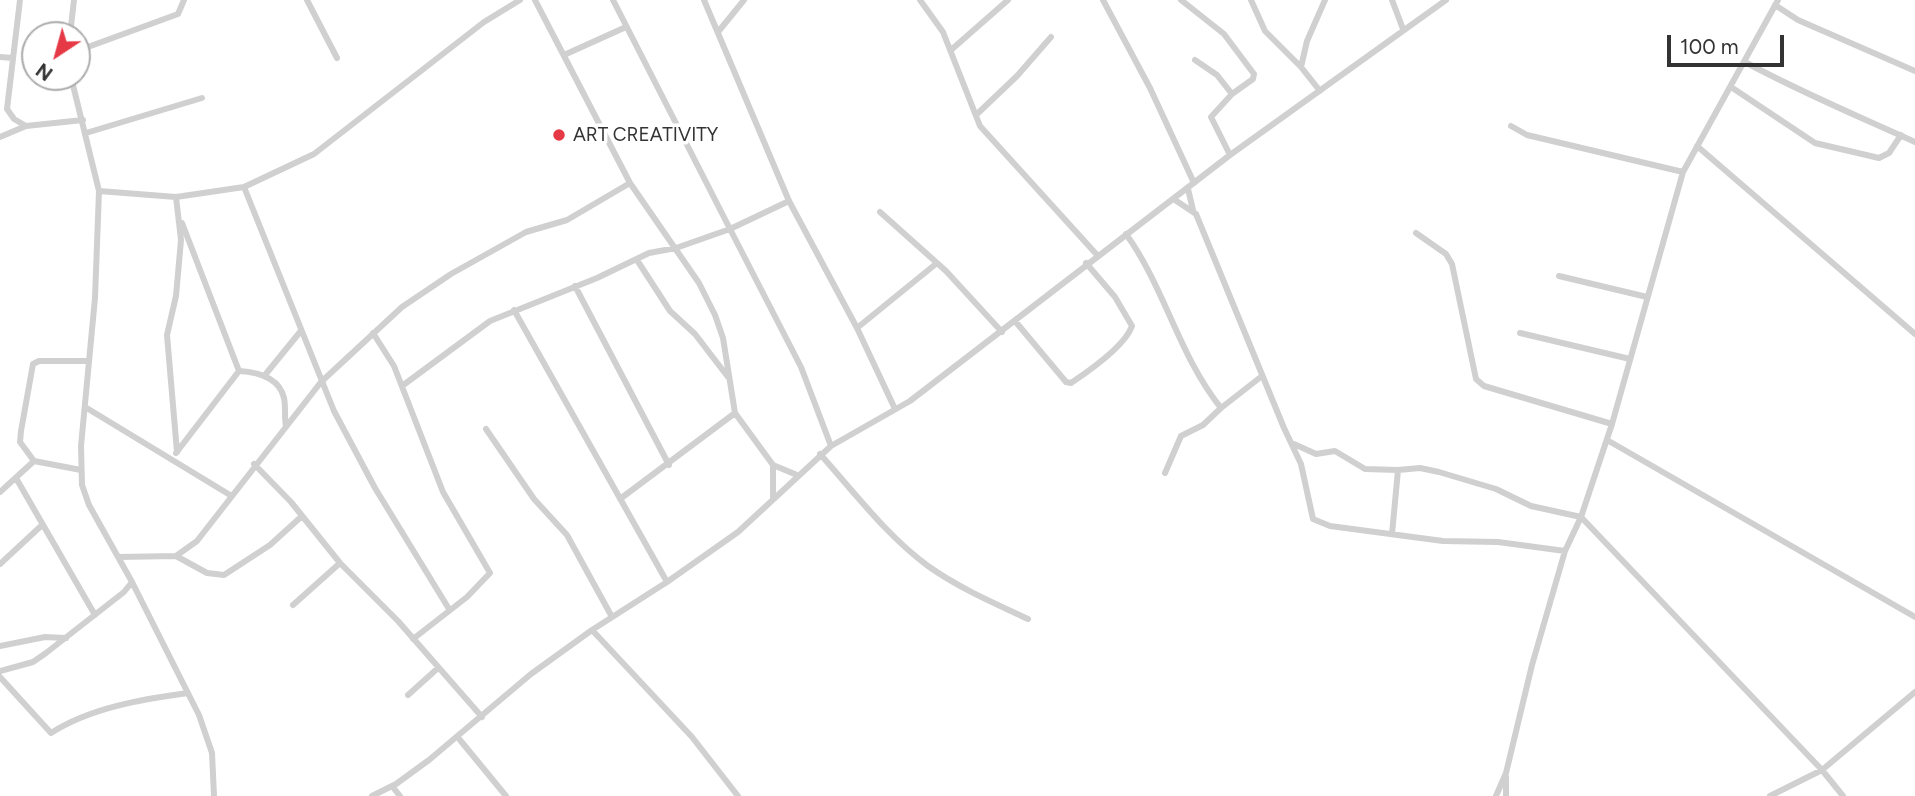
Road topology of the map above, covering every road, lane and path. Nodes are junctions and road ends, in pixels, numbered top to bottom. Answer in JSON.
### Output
{"nodes":[{"id":1,"x":20,"y":0,"type":"edge"},
{"id":2,"x":74,"y":0,"type":"edge"},
{"id":3,"x":184,"y":0,"type":"edge"},
{"id":4,"x":307,"y":0,"type":"edge"},
{"id":5,"x":520,"y":0,"type":"edge"},
{"id":6,"x":535,"y":0,"type":"edge"},
{"id":7,"x":613,"y":0,"type":"edge"},
{"id":8,"x":704,"y":0,"type":"edge"},
{"id":9,"x":744,"y":0,"type":"edge"},
{"id":10,"x":920,"y":0,"type":"edge"},
{"id":11,"x":1007,"y":0,"type":"edge"},
{"id":12,"x":1103,"y":0,"type":"edge"},
{"id":13,"x":1181,"y":0,"type":"edge"},
{"id":14,"x":1251,"y":0,"type":"edge"},
{"id":15,"x":1325,"y":0,"type":"edge"},
{"id":16,"x":1392,"y":0,"type":"edge"},
{"id":17,"x":1446,"y":0,"type":"edge"},
{"id":18,"x":1777,"y":3,"type":"edge"},
{"id":19,"x":72,"y":21,"type":"edge"},
{"id":20,"x":626,"y":27,"type":"junction"},
{"id":21,"x":1403,"y":29,"type":"junction"},
{"id":22,"x":719,"y":32,"type":"junction"},
{"id":23,"x":1051,"y":37,"type":"dead end"},
{"id":24,"x":91,"y":46,"type":"edge"},
{"id":25,"x":951,"y":50,"type":"junction"},
{"id":26,"x":564,"y":55,"type":"junction"},
{"id":27,"x":0,"y":57,"type":"edge"},
{"id":28,"x":13,"y":58,"type":"junction"},
{"id":29,"x":337,"y":58,"type":"dead end"},
{"id":30,"x":1195,"y":60,"type":"dead end"},
{"id":31,"x":1745,"y":62,"type":"junction"},
{"id":32,"x":1301,"y":66,"type":"junction"},
{"id":33,"x":1915,"y":71,"type":"edge"},
{"id":34,"x":1731,"y":87,"type":"junction"},
{"id":35,"x":75,"y":91,"type":"edge"},
{"id":36,"x":1320,"y":91,"type":"junction"},
{"id":37,"x":1231,"y":94,"type":"junction"},
{"id":38,"x":202,"y":98,"type":"dead end"},
{"id":39,"x":976,"y":115,"type":"junction"},
{"id":40,"x":83,"y":120,"type":"junction"},
{"id":41,"x":26,"y":126,"type":"junction"},
{"id":42,"x":1511,"y":126,"type":"dead end"},
{"id":43,"x":86,"y":133,"type":"junction"},
{"id":44,"x":1901,"y":135,"type":"junction"},
{"id":45,"x":0,"y":136,"type":"edge"},
{"id":46,"x":1915,"y":142,"type":"edge"},
{"id":47,"x":1697,"y":146,"type":"junction"},
{"id":48,"x":1230,"y":155,"type":"junction"},
{"id":49,"x":1683,"y":172,"type":"junction"},
{"id":50,"x":630,"y":183,"type":"junction"},
{"id":51,"x":1194,"y":183,"type":"junction"},
{"id":52,"x":244,"y":187,"type":"junction"},
{"id":53,"x":1188,"y":189,"type":"junction"},
{"id":54,"x":99,"y":191,"type":"junction"},
{"id":55,"x":176,"y":197,"type":"junction"},
{"id":56,"x":1175,"y":200,"type":"junction"},
{"id":57,"x":789,"y":201,"type":"junction"},
{"id":58,"x":1193,"y":209,"type":"junction"},
{"id":59,"x":880,"y":212,"type":"dead end"},
{"id":60,"x":180,"y":219,"type":"junction"},
{"id":61,"x":730,"y":229,"type":"junction"},
{"id":62,"x":1416,"y":233,"type":"dead end"},
{"id":63,"x":1126,"y":234,"type":"junction"},
{"id":64,"x":676,"y":248,"type":"junction"},
{"id":65,"x":1098,"y":256,"type":"junction"},
{"id":66,"x":637,"y":260,"type":"junction"},
{"id":67,"x":937,"y":263,"type":"junction"},
{"id":68,"x":1086,"y":263,"type":"junction"},
{"id":69,"x":1559,"y":276,"type":"dead end"},
{"id":70,"x":575,"y":286,"type":"junction"},
{"id":71,"x":1647,"y":298,"type":"junction"},
{"id":72,"x":514,"y":310,"type":"junction"},
{"id":73,"x":1015,"y":321,"type":"junction"},
{"id":74,"x":857,"y":328,"type":"junction"},
{"id":75,"x":300,"y":332,"type":"junction"},
{"id":76,"x":1002,"y":332,"type":"junction"},
{"id":77,"x":373,"y":333,"type":"junction"},
{"id":78,"x":1520,"y":333,"type":"dead end"},
{"id":79,"x":1915,"y":334,"type":"edge"},
{"id":80,"x":1629,"y":359,"type":"junction"},
{"id":81,"x":89,"y":361,"type":"junction"},
{"id":82,"x":239,"y":372,"type":"junction"},
{"id":83,"x":265,"y":375,"type":"junction"},
{"id":84,"x":1262,"y":376,"type":"junction"},
{"id":85,"x":729,"y":379,"type":"junction"},
{"id":86,"x":321,"y":382,"type":"junction"},
{"id":87,"x":402,"y":386,"type":"junction"},
{"id":88,"x":85,"y":407,"type":"junction"},
{"id":89,"x":1221,"y":408,"type":"junction"},
{"id":90,"x":895,"y":409,"type":"junction"},
{"id":91,"x":735,"y":413,"type":"junction"},
{"id":92,"x":1612,"y":424,"type":"junction"},
{"id":93,"x":286,"y":426,"type":"junction"},
{"id":94,"x":486,"y":429,"type":"dead end"},
{"id":95,"x":1607,"y":440,"type":"junction"},
{"id":96,"x":1294,"y":444,"type":"junction"},
{"id":97,"x":831,"y":446,"type":"junction"},
{"id":98,"x":177,"y":452,"type":"junction"},
{"id":99,"x":820,"y":454,"type":"junction"},
{"id":100,"x":174,"y":460,"type":"junction"},
{"id":101,"x":34,"y":461,"type":"junction"},
{"id":102,"x":254,"y":464,"type":"junction"},
{"id":103,"x":669,"y":465,"type":"junction"},
{"id":104,"x":773,"y":466,"type":"junction"},
{"id":105,"x":81,"y":470,"type":"junction"},
{"id":106,"x":1398,"y":470,"type":"junction"},
{"id":107,"x":1165,"y":472,"type":"dead end"},
{"id":108,"x":796,"y":475,"type":"junction"},
{"id":109,"x":16,"y":478,"type":"junction"},
{"id":110,"x":0,"y":492,"type":"edge"},
{"id":111,"x":230,"y":495,"type":"junction"},
{"id":112,"x":620,"y":499,"type":"junction"},
{"id":113,"x":773,"y":499,"type":"junction"},
{"id":114,"x":302,"y":516,"type":"junction"},
{"id":115,"x":1581,"y":517,"type":"junction"},
{"id":116,"x":41,"y":526,"type":"junction"},
{"id":117,"x":1392,"y":534,"type":"junction"},
{"id":118,"x":1565,"y":551,"type":"junction"},
{"id":119,"x":176,"y":556,"type":"junction"},
{"id":120,"x":118,"y":557,"type":"junction"},
{"id":121,"x":340,"y":563,"type":"junction"},
{"id":122,"x":0,"y":564,"type":"edge"},
{"id":123,"x":132,"y":582,"type":"junction"},
{"id":124,"x":667,"y":582,"type":"junction"},
{"id":125,"x":293,"y":605,"type":"dead end"},
{"id":126,"x":449,"y":609,"type":"junction"},
{"id":127,"x":95,"y":615,"type":"junction"},
{"id":128,"x":612,"y":617,"type":"junction"},
{"id":129,"x":1915,"y":617,"type":"edge"},
{"id":130,"x":1028,"y":619,"type":"dead end"},
{"id":131,"x":592,"y":630,"type":"junction"},
{"id":132,"x":65,"y":638,"type":"junction"},
{"id":133,"x":413,"y":639,"type":"junction"},
{"id":134,"x":0,"y":646,"type":"edge"},
{"id":135,"x":438,"y":668,"type":"junction"},
{"id":136,"x":0,"y":671,"type":"edge"},
{"id":137,"x":0,"y":677,"type":"edge"},
{"id":138,"x":1915,"y":692,"type":"edge"},
{"id":139,"x":188,"y":693,"type":"junction"},
{"id":140,"x":408,"y":695,"type":"dead end"},
{"id":141,"x":482,"y":717,"type":"junction"},
{"id":142,"x":460,"y":740,"type":"dead end"},
{"id":143,"x":1822,"y":770,"type":"junction"},
{"id":144,"x":1506,"y":773,"type":"junction"},
{"id":145,"x":392,"y":786,"type":"junction"},
{"id":146,"x":214,"y":796,"type":"edge"},
{"id":147,"x":372,"y":796,"type":"edge"},
{"id":148,"x":400,"y":796,"type":"edge"},
{"id":149,"x":506,"y":796,"type":"edge"},
{"id":150,"x":738,"y":796,"type":"edge"},
{"id":151,"x":1496,"y":796,"type":"edge"},
{"id":152,"x":1506,"y":796,"type":"edge"},
{"id":153,"x":1770,"y":796,"type":"edge"},
{"id":154,"x":1843,"y":796,"type":"edge"}],
"edges":[{"from":1,"to":28,"type":"street"},
{"from":2,"to":19,"type":"street"},
{"from":3,"to":24,"type":"street"},
{"from":4,"to":29,"type":"street"},
{"from":5,"to":52,"type":"street"},
{"from":6,"to":26,"type":"street"},
{"from":7,"to":20,"type":"street"},
{"from":8,"to":22,"type":"street"},
{"from":9,"to":22,"type":"street"},
{"from":10,"to":25,"type":"street"},
{"from":11,"to":25,"type":"street"},
{"from":12,"to":51,"type":"street"},
{"from":13,"to":37,"type":"street"},
{"from":14,"to":32,"type":"street"},
{"from":15,"to":32,"type":"street"},
{"from":16,"to":21,"type":"street"},
{"from":17,"to":21,"type":"street"},
{"from":18,"to":31,"type":"street"},
{"from":18,"to":33,"type":"street"},
{"from":20,"to":26,"type":"street"},
{"from":20,"to":61,"type":"street"},
{"from":21,"to":36,"type":"street"},
{"from":22,"to":57,"type":"street"},
{"from":23,"to":39,"type":"street"},
{"from":25,"to":39,"type":"street"},
{"from":26,"to":50,"type":"street"},
{"from":27,"to":28,"type":"street"},
{"from":28,"to":41,"type":"street"},
{"from":30,"to":37,"type":"street"},
{"from":31,"to":34,"type":"street"},
{"from":31,"to":44,"type":"street"},
{"from":32,"to":36,"type":"street"},
{"from":34,"to":44,"type":"street"},
{"from":34,"to":47,"type":"street"},
{"from":35,"to":40,"type":"street"},
{"from":36,"to":48,"type":"street"},
{"from":37,"to":48,"type":"street"},
{"from":38,"to":43,"type":"street"},
{"from":39,"to":65,"type":"street"},
{"from":40,"to":41,"type":"street"},
{"from":40,"to":43,"type":"street"},
{"from":41,"to":45,"type":"street"},
{"from":42,"to":49,"type":"street"},
{"from":43,"to":54,"type":"street"},
{"from":44,"to":46,"type":"street"},
{"from":47,"to":49,"type":"street"},
{"from":47,"to":79,"type":"street"},
{"from":48,"to":51,"type":"street"},
{"from":49,"to":71,"type":"street"},
{"from":50,"to":64,"type":"street"},
{"from":50,"to":77,"type":"street"},
{"from":51,"to":53,"type":"street"},
{"from":52,"to":55,"type":"street"},
{"from":52,"to":75,"type":"street"},
{"from":53,"to":56,"type":"street"},
{"from":53,"to":58,"type":"street"},
{"from":54,"to":55,"type":"street"},
{"from":54,"to":81,"type":"street"},
{"from":55,"to":60,"type":"street"},
{"from":56,"to":58,"type":"street"},
{"from":56,"to":63,"type":"street"},
{"from":57,"to":61,"type":"street"},
{"from":57,"to":74,"type":"street"},
{"from":58,"to":84,"type":"street"},
{"from":59,"to":67,"type":"street"},
{"from":60,"to":82,"type":"street"},
{"from":60,"to":98,"type":"street"},
{"from":61,"to":64,"type":"street"},
{"from":61,"to":97,"type":"street"},
{"from":62,"to":92,"type":"street"},
{"from":63,"to":65,"type":"street"},
{"from":63,"to":89,"type":"street"},
{"from":64,"to":66,"type":"street"},
{"from":64,"to":85,"type":"street"},
{"from":65,"to":68,"type":"street"},
{"from":66,"to":70,"type":"street"},
{"from":66,"to":85,"type":"street"},
{"from":67,"to":74,"type":"street"},
{"from":67,"to":76,"type":"street"},
{"from":68,"to":73,"type":"street"},
{"from":68,"to":73,"type":"street"},
{"from":69,"to":71,"type":"street"},
{"from":70,"to":72,"type":"street"},
{"from":70,"to":103,"type":"street"},
{"from":71,"to":80,"type":"street"},
{"from":72,"to":87,"type":"street"},
{"from":72,"to":112,"type":"street"},
{"from":73,"to":76,"type":"street"},
{"from":74,"to":90,"type":"street"},
{"from":75,"to":83,"type":"street"},
{"from":75,"to":86,"type":"street"},
{"from":76,"to":90,"type":"street"},
{"from":77,"to":86,"type":"street"},
{"from":77,"to":87,"type":"street"},
{"from":78,"to":80,"type":"street"},
{"from":80,"to":92,"type":"street"},
{"from":81,"to":88,"type":"street"},
{"from":81,"to":101,"type":"street"},
{"from":82,"to":83,"type":"street"},
{"from":82,"to":98,"type":"street"},
{"from":83,"to":93,"type":"street"},
{"from":84,"to":89,"type":"street"},
{"from":84,"to":96,"type":"street"},
{"from":85,"to":91,"type":"street"},
{"from":86,"to":93,"type":"street"},
{"from":86,"to":126,"type":"street"},
{"from":87,"to":126,"type":"street"},
{"from":88,"to":100,"type":"street"},
{"from":88,"to":105,"type":"street"},
{"from":89,"to":107,"type":"street"},
{"from":90,"to":97,"type":"street"},
{"from":91,"to":103,"type":"street"},
{"from":91,"to":104,"type":"street"},
{"from":92,"to":95,"type":"street"},
{"from":93,"to":102,"type":"street"},
{"from":94,"to":128,"type":"street"},
{"from":95,"to":115,"type":"street"},
{"from":95,"to":129,"type":"street"},
{"from":96,"to":106,"type":"street"},
{"from":96,"to":117,"type":"street"},
{"from":97,"to":99,"type":"street"},
{"from":98,"to":100,"type":"street"},
{"from":99,"to":108,"type":"street"},
{"from":99,"to":130,"type":"street"},
{"from":100,"to":111,"type":"street"},
{"from":101,"to":105,"type":"street"},
{"from":101,"to":109,"type":"street"},
{"from":102,"to":111,"type":"street"},
{"from":102,"to":114,"type":"street"},
{"from":103,"to":112,"type":"street"},
{"from":104,"to":108,"type":"street"},
{"from":104,"to":113,"type":"street"},
{"from":105,"to":120,"type":"street"},
{"from":106,"to":115,"type":"street"},
{"from":106,"to":117,"type":"street"},
{"from":108,"to":113,"type":"street"},
{"from":109,"to":110,"type":"street"},
{"from":109,"to":116,"type":"street"},
{"from":111,"to":119,"type":"street"},
{"from":112,"to":124,"type":"street"},
{"from":113,"to":124,"type":"street"},
{"from":114,"to":119,"type":"street"},
{"from":114,"to":121,"type":"street"},
{"from":115,"to":118,"type":"street"},
{"from":115,"to":143,"type":"street"},
{"from":116,"to":122,"type":"street"},
{"from":116,"to":127,"type":"street"},
{"from":117,"to":118,"type":"street"},
{"from":118,"to":144,"type":"street"},
{"from":119,"to":120,"type":"street"},
{"from":120,"to":123,"type":"street"},
{"from":121,"to":125,"type":"street"},
{"from":121,"to":133,"type":"street"},
{"from":123,"to":127,"type":"street"},
{"from":123,"to":139,"type":"street"},
{"from":124,"to":128,"type":"street"},
{"from":126,"to":133,"type":"street"},
{"from":127,"to":132,"type":"street"},
{"from":128,"to":131,"type":"street"},
{"from":131,"to":141,"type":"street"},
{"from":131,"to":150,"type":"street"},
{"from":132,"to":134,"type":"street"},
{"from":132,"to":136,"type":"street"},
{"from":133,"to":135,"type":"street"},
{"from":135,"to":140,"type":"street"},
{"from":135,"to":141,"type":"street"},
{"from":137,"to":139,"type":"street"},
{"from":138,"to":143,"type":"street"},
{"from":139,"to":146,"type":"street"},
{"from":141,"to":145,"type":"street"},
{"from":142,"to":149,"type":"street"},
{"from":143,"to":153,"type":"street"},
{"from":143,"to":154,"type":"street"},
{"from":144,"to":151,"type":"street"},
{"from":144,"to":152,"type":"street"},
{"from":145,"to":147,"type":"street"},
{"from":145,"to":148,"type":"street"}]}
